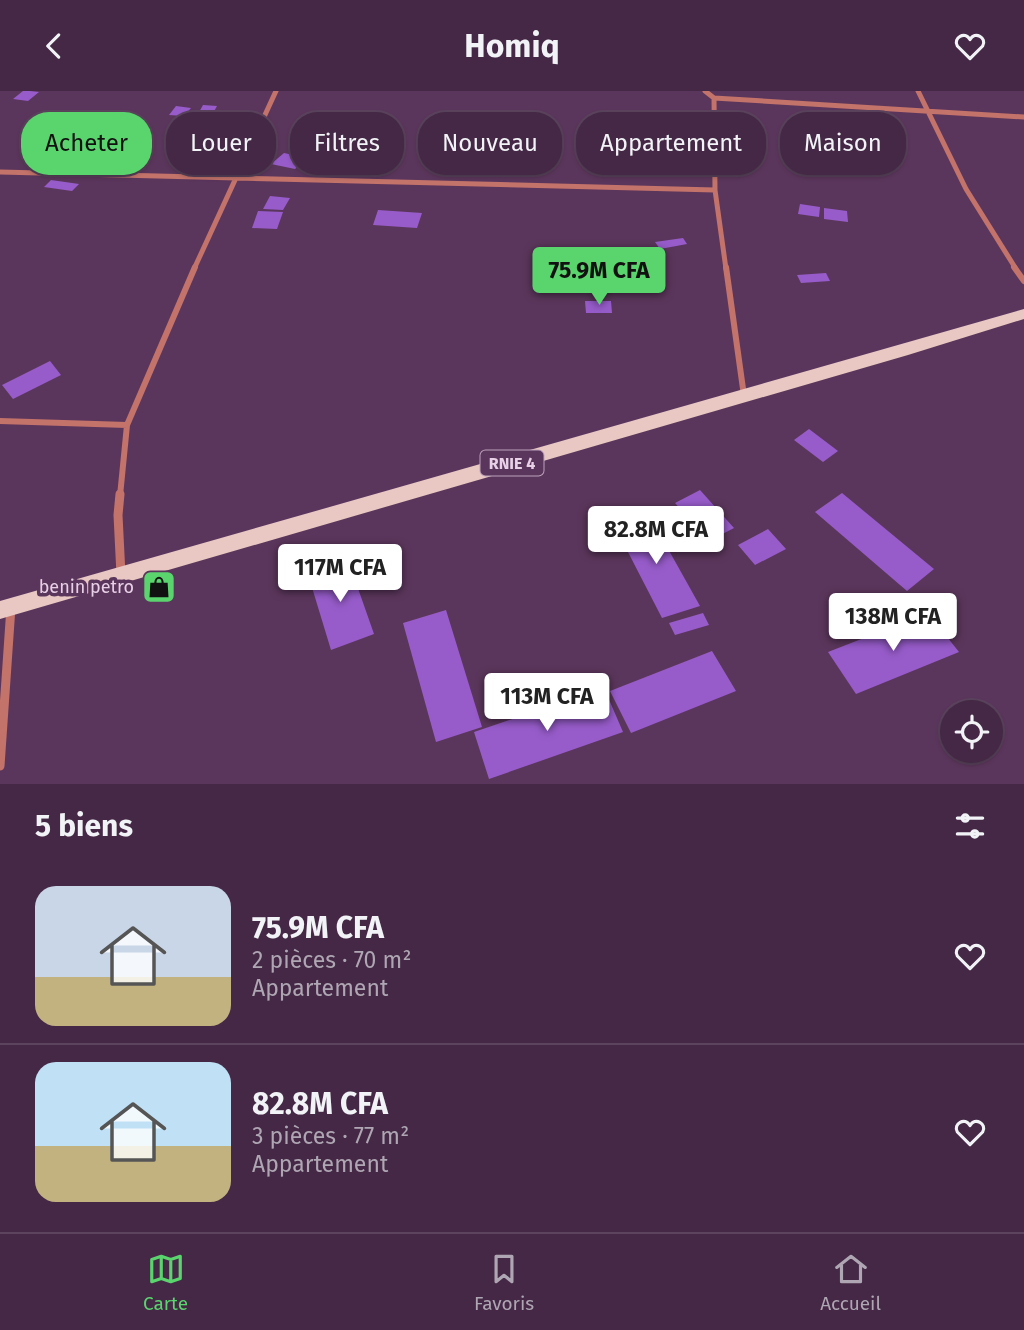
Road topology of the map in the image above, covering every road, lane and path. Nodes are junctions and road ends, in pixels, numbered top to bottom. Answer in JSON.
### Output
{"nodes":[{"id":1,"x":276,"y":91,"type":"edge"},
{"id":2,"x":705,"y":91,"type":"edge"},
{"id":3,"x":918,"y":91,"type":"edge"},
{"id":4,"x":714,"y":98,"type":"junction"},
{"id":5,"x":927,"y":110,"type":"junction"},
{"id":6,"x":1024,"y":117,"type":"edge"},
{"id":7,"x":0,"y":172,"type":"edge"},
{"id":8,"x":234,"y":178,"type":"junction"},
{"id":9,"x":715,"y":190,"type":"junction"},
{"id":10,"x":1024,"y":281,"type":"edge"},
{"id":11,"x":1024,"y":314,"type":"edge"},
{"id":12,"x":744,"y":396,"type":"junction"},
{"id":13,"x":0,"y":421,"type":"edge"},
{"id":14,"x":127,"y":425,"type":"junction"},
{"id":15,"x":121,"y":576,"type":"junction"},
{"id":16,"x":5,"y":608,"type":"edge"},
{"id":17,"x":0,"y":765,"type":"edge"}],
"edges":[{"from":1,"to":8,"type":"street"},
{"from":2,"to":4,"type":"street"},
{"from":3,"to":5,"type":"street"},
{"from":4,"to":5,"type":"street"},
{"from":4,"to":9,"type":"street"},
{"from":5,"to":6,"type":"street"},
{"from":5,"to":10,"type":"street"},
{"from":7,"to":8,"type":"street"},
{"from":8,"to":9,"type":"street"},
{"from":8,"to":14,"type":"street"},
{"from":9,"to":12,"type":"street"},
{"from":11,"to":12,"type":"main road","number":"RNIE 4"},
{"from":12,"to":15,"type":"main road","number":"RNIE 4"},
{"from":13,"to":14,"type":"street"},
{"from":14,"to":15,"type":"street"},
{"from":15,"to":16,"type":"main road","number":"RNIE 4"},
{"from":16,"to":17,"type":"street"}]}
